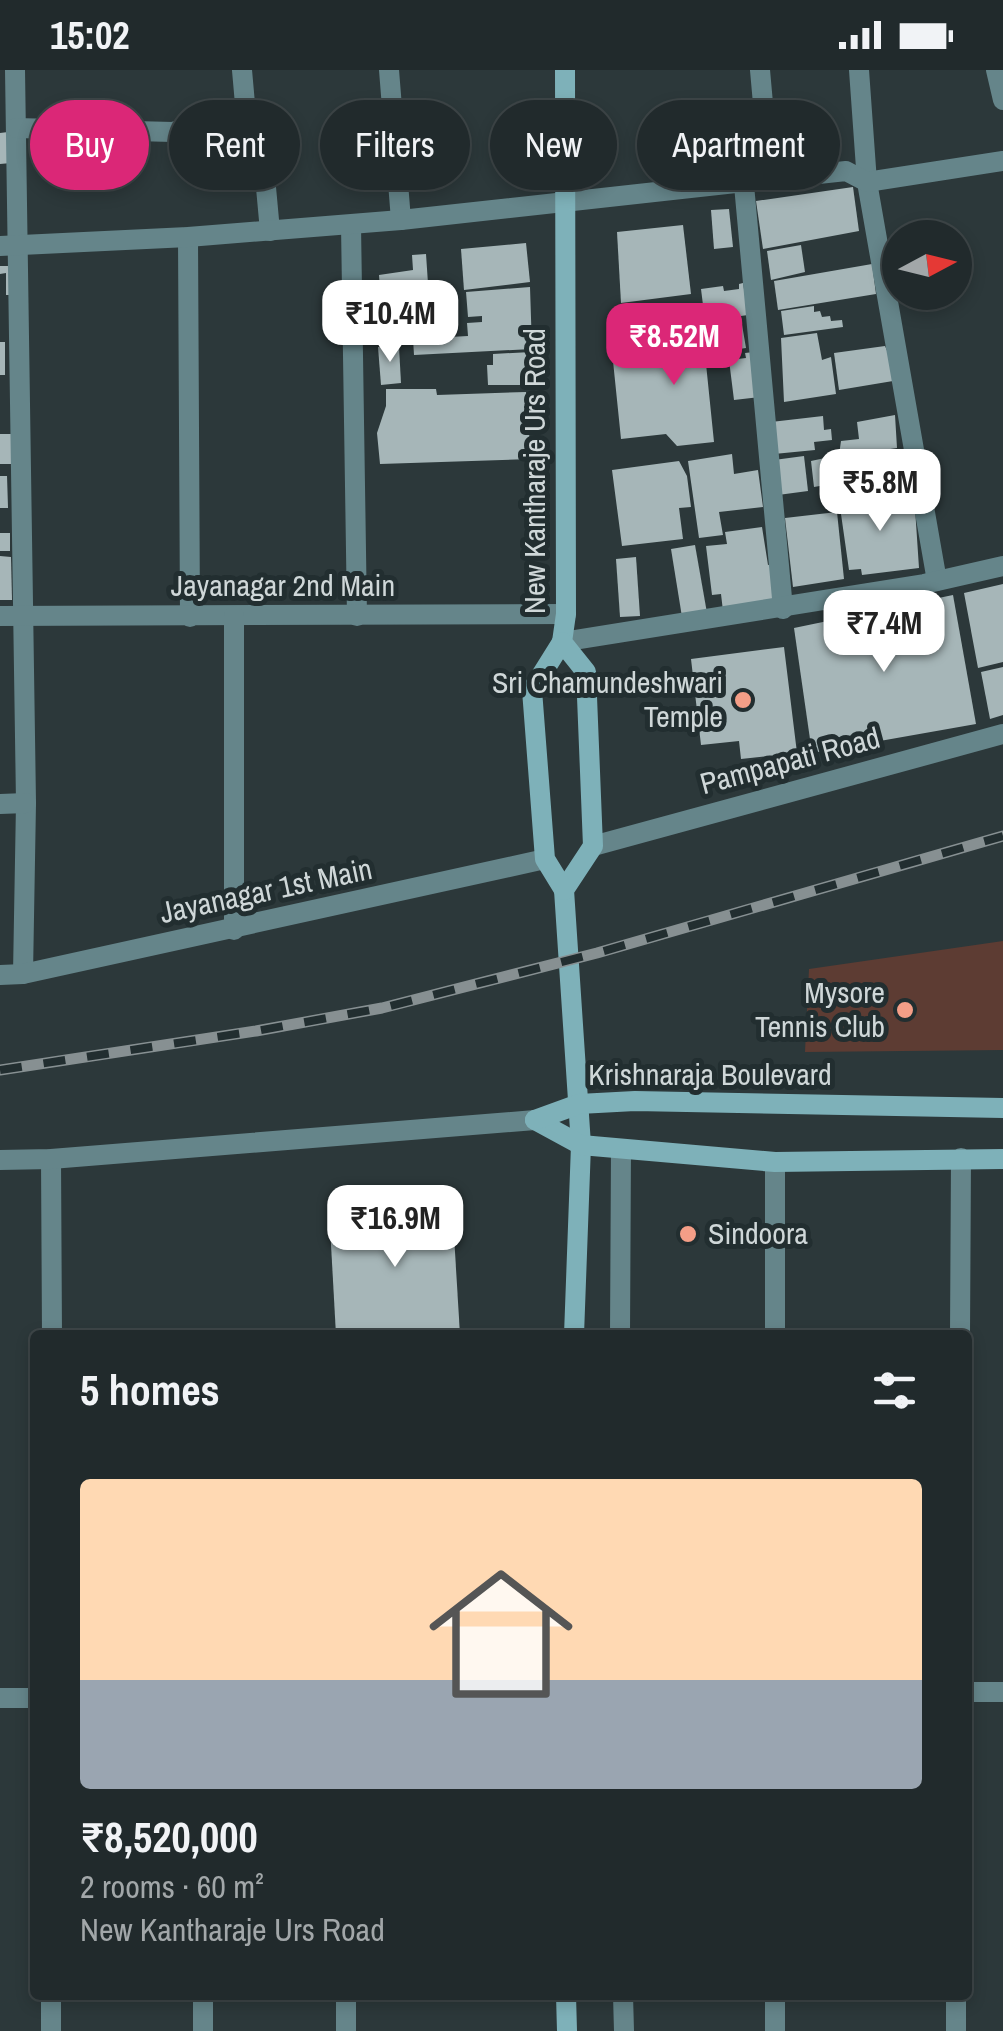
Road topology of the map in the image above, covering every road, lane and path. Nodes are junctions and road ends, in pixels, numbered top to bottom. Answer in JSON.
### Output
{"nodes":[{"id":1,"x":15,"y":70,"type":"edge"},
{"id":2,"x":242,"y":70,"type":"edge"},
{"id":3,"x":389,"y":70,"type":"edge"},
{"id":4,"x":565,"y":70,"type":"edge"},
{"id":5,"x":768,"y":70,"type":"edge"},
{"id":6,"x":859,"y":70,"type":"edge"},
{"id":7,"x":996,"y":70,"type":"edge"},
{"id":8,"x":760,"y":71,"type":"edge"},
{"id":9,"x":245,"y":100,"type":"edge"},
{"id":10,"x":763,"y":100,"type":"edge"},
{"id":11,"x":1003,"y":100,"type":"edge"},
{"id":12,"x":16,"y":128,"type":"junction"},
{"id":13,"x":169,"y":132,"type":"edge"},
{"id":14,"x":1003,"y":160,"type":"edge"},
{"id":15,"x":840,"y":172,"type":"edge"},
{"id":16,"x":866,"y":182,"type":"junction"},
{"id":17,"x":266,"y":190,"type":"edge"},
{"id":18,"x":695,"y":190,"type":"edge"},
{"id":19,"x":744,"y":190,"type":"edge"},
{"id":20,"x":566,"y":203,"type":"junction"},
{"id":21,"x":401,"y":220,"type":"junction"},
{"id":22,"x":351,"y":224,"type":"junction"},
{"id":23,"x":270,"y":231,"type":"junction"},
{"id":24,"x":188,"y":237,"type":"junction"},
{"id":25,"x":9,"y":246,"type":"edge"},
{"id":26,"x":1003,"y":566,"type":"edge"},
{"id":27,"x":938,"y":581,"type":"junction"},
{"id":28,"x":783,"y":609,"type":"junction"},
{"id":29,"x":566,"y":614,"type":"junction"},
{"id":30,"x":0,"y":616,"type":"edge"},
{"id":31,"x":23,"y":616,"type":"junction"},
{"id":32,"x":190,"y":616,"type":"junction"},
{"id":33,"x":234,"y":616,"type":"junction"},
{"id":34,"x":357,"y":616,"type":"junction"},
{"id":35,"x":562,"y":642,"type":"junction"},
{"id":36,"x":1003,"y":734,"type":"edge"},
{"id":37,"x":26,"y":803,"type":"junction"},
{"id":38,"x":0,"y":804,"type":"edge"},
{"id":39,"x":592,"y":846,"type":"junction"},
{"id":40,"x":545,"y":859,"type":"junction"},
{"id":41,"x":564,"y":890,"type":"junction"},
{"id":42,"x":234,"y":930,"type":"junction"},
{"id":43,"x":22,"y":974,"type":"junction"},
{"id":44,"x":0,"y":975,"type":"edge"},
{"id":45,"x":579,"y":1104,"type":"junction"},
{"id":46,"x":1003,"y":1108,"type":"edge"},
{"id":47,"x":534,"y":1120,"type":"junction"},
{"id":48,"x":582,"y":1145,"type":"junction"},
{"id":49,"x":621,"y":1149,"type":"junction"},
{"id":50,"x":961,"y":1158,"type":"junction"},
{"id":51,"x":52,"y":1159,"type":"junction"},
{"id":52,"x":1003,"y":1159,"type":"edge"},
{"id":53,"x":0,"y":1160,"type":"edge"},
{"id":54,"x":775,"y":1162,"type":"junction"},
{"id":55,"x":52,"y":1330,"type":"edge"},
{"id":56,"x":574,"y":1330,"type":"edge"},
{"id":57,"x":620,"y":1330,"type":"edge"},
{"id":58,"x":776,"y":1330,"type":"edge"},
{"id":59,"x":960,"y":1330,"type":"edge"},
{"id":60,"x":972,"y":1692,"type":"edge"},
{"id":61,"x":1003,"y":1692,"type":"edge"},
{"id":62,"x":0,"y":1698,"type":"edge"},
{"id":63,"x":30,"y":1698,"type":"edge"},
{"id":64,"x":52,"y":2000,"type":"edge"},
{"id":65,"x":203,"y":2000,"type":"edge"},
{"id":66,"x":346,"y":2000,"type":"edge"},
{"id":67,"x":566,"y":2000,"type":"edge"},
{"id":68,"x":623,"y":2000,"type":"edge"},
{"id":69,"x":775,"y":2000,"type":"edge"},
{"id":70,"x":956,"y":2000,"type":"edge"},
{"id":71,"x":51,"y":2031,"type":"edge"},
{"id":72,"x":203,"y":2031,"type":"edge"},
{"id":73,"x":346,"y":2031,"type":"edge"},
{"id":74,"x":567,"y":2031,"type":"edge"},
{"id":75,"x":624,"y":2031,"type":"edge"},
{"id":76,"x":775,"y":2031,"type":"edge"},
{"id":77,"x":956,"y":2031,"type":"edge"}],
"edges":[{"from":1,"to":12,"type":"street"},
{"from":2,"to":9,"type":"street"},
{"from":3,"to":21,"type":"street"},
{"from":4,"to":20,"type":"main road","name":"New Kantharaje Urs Road"},
{"from":5,"to":8,"type":"street"},
{"from":6,"to":16,"type":"street"},
{"from":7,"to":11,"type":"street"},
{"from":8,"to":10,"type":"street"},
{"from":12,"to":13,"type":"street"},
{"from":12,"to":25,"type":"street"},
{"from":14,"to":16,"type":"street"},
{"from":15,"to":16,"type":"street"},
{"from":16,"to":27,"type":"street"},
{"from":17,"to":23,"type":"street"},
{"from":18,"to":20,"type":"street"},
{"from":19,"to":28,"type":"street"},
{"from":20,"to":21,"type":"street"},
{"from":20,"to":29,"type":"main road","name":"New Kantharaje Urs Road"},
{"from":21,"to":22,"type":"street"},
{"from":22,"to":23,"type":"street"},
{"from":22,"to":34,"type":"street"},
{"from":23,"to":24,"type":"street"},
{"from":24,"to":25,"type":"street"},
{"from":24,"to":32,"type":"street"},
{"from":25,"to":31,"type":"street"},
{"from":26,"to":27,"type":"street"},
{"from":27,"to":28,"type":"street"},
{"from":28,"to":35,"type":"street"},
{"from":29,"to":34,"type":"street","name":"Jayanagar 2nd Main"},
{"from":29,"to":35,"type":"main road","name":"New Kantharaje Urs Road"},
{"from":30,"to":31,"type":"street","name":"Jayanagar 2nd Main"},
{"from":31,"to":32,"type":"street","name":"Jayanagar 2nd Main"},
{"from":31,"to":37,"type":"street"},
{"from":32,"to":33,"type":"street","name":"Jayanagar 2nd Main"},
{"from":33,"to":34,"type":"street","name":"Jayanagar 2nd Main"},
{"from":33,"to":42,"type":"street"},
{"from":35,"to":39,"type":"main road","name":"New Kantharaje Urs Road"},
{"from":35,"to":40,"type":"main road"},
{"from":36,"to":39,"type":"street","name":"Pampapati Road"},
{"from":37,"to":38,"type":"street"},
{"from":37,"to":43,"type":"street"},
{"from":39,"to":41,"type":"main road"},
{"from":40,"to":41,"type":"main road"},
{"from":40,"to":42,"type":"street","name":"Jayanagar 1st Main"},
{"from":41,"to":45,"type":"main road"},
{"from":42,"to":43,"type":"street","name":"Jayanagar 1st Main"},
{"from":43,"to":44,"type":"street","name":"Jayanagar 1st Main"},
{"from":45,"to":46,"type":"main road","name":"Krishnaraja Boulevard"},
{"from":45,"to":47,"type":"main road","name":"Krishnaraja Boulevard"},
{"from":45,"to":48,"type":"main road"},
{"from":47,"to":48,"type":"main road"},
{"from":47,"to":51,"type":"street"},
{"from":48,"to":49,"type":"main road"},
{"from":48,"to":56,"type":"main road"},
{"from":49,"to":54,"type":"main road"},
{"from":49,"to":57,"type":"street"},
{"from":50,"to":52,"type":"main road"},
{"from":50,"to":54,"type":"main road"},
{"from":50,"to":59,"type":"street"},
{"from":51,"to":53,"type":"street"},
{"from":51,"to":55,"type":"street"},
{"from":54,"to":58,"type":"street"},
{"from":60,"to":61,"type":"street"},
{"from":62,"to":63,"type":"street"},
{"from":64,"to":71,"type":"street"},
{"from":65,"to":72,"type":"street"},
{"from":66,"to":73,"type":"street"},
{"from":67,"to":74,"type":"main road"},
{"from":68,"to":75,"type":"street"},
{"from":69,"to":76,"type":"street"},
{"from":70,"to":77,"type":"street"}]}
